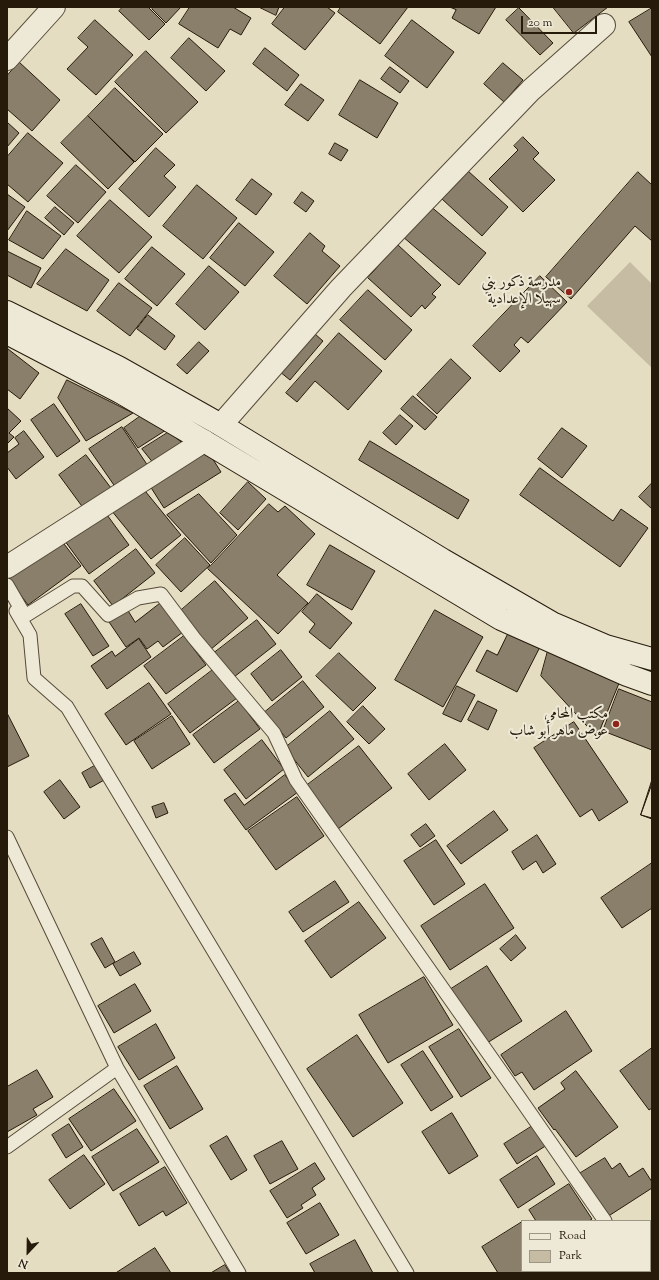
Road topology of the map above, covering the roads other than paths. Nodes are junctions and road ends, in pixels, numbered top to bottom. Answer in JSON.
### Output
{"nodes":[{"id":1,"x":54,"y":7,"type":"edge"},
{"id":2,"x":604,"y":25,"type":"dead end"},
{"id":3,"x":7,"y":59,"type":"edge"},
{"id":4,"x":7,"y":312,"type":"edge"},
{"id":5,"x":7,"y":333,"type":"edge"},
{"id":6,"x":221,"y":424,"type":"junction"},
{"id":7,"x":204,"y":441,"type":"junction"},
{"id":8,"x":7,"y":567,"type":"edge"},
{"id":9,"x":7,"y":586,"type":"edge"},
{"id":10,"x":7,"y":596,"type":"edge"},
{"id":11,"x":652,"y":659,"type":"edge"},
{"id":12,"x":652,"y":684,"type":"edge"},
{"id":13,"x":7,"y":837,"type":"edge"},
{"id":14,"x":117,"y":1068,"type":"junction"},
{"id":15,"x":7,"y":1146,"type":"edge"},
{"id":16,"x":604,"y":1220,"type":"edge"},
{"id":17,"x":239,"y":1273,"type":"edge"},
{"id":18,"x":407,"y":1273,"type":"edge"}],
"edges":[{"from":1,"to":3,"type":"main road"},
{"from":2,"to":6,"type":"main road"},
{"from":4,"to":6,"type":"main road"},
{"from":5,"to":7,"type":"main road"},
{"from":6,"to":11,"type":"main road"},
{"from":7,"to":8,"type":"main road"},
{"from":7,"to":12,"type":"main road"},
{"from":9,"to":16,"type":"lane"},
{"from":10,"to":18,"type":"lane"},
{"from":13,"to":14,"type":"lane"},
{"from":14,"to":15,"type":"lane"},
{"from":14,"to":17,"type":"lane"}]}
